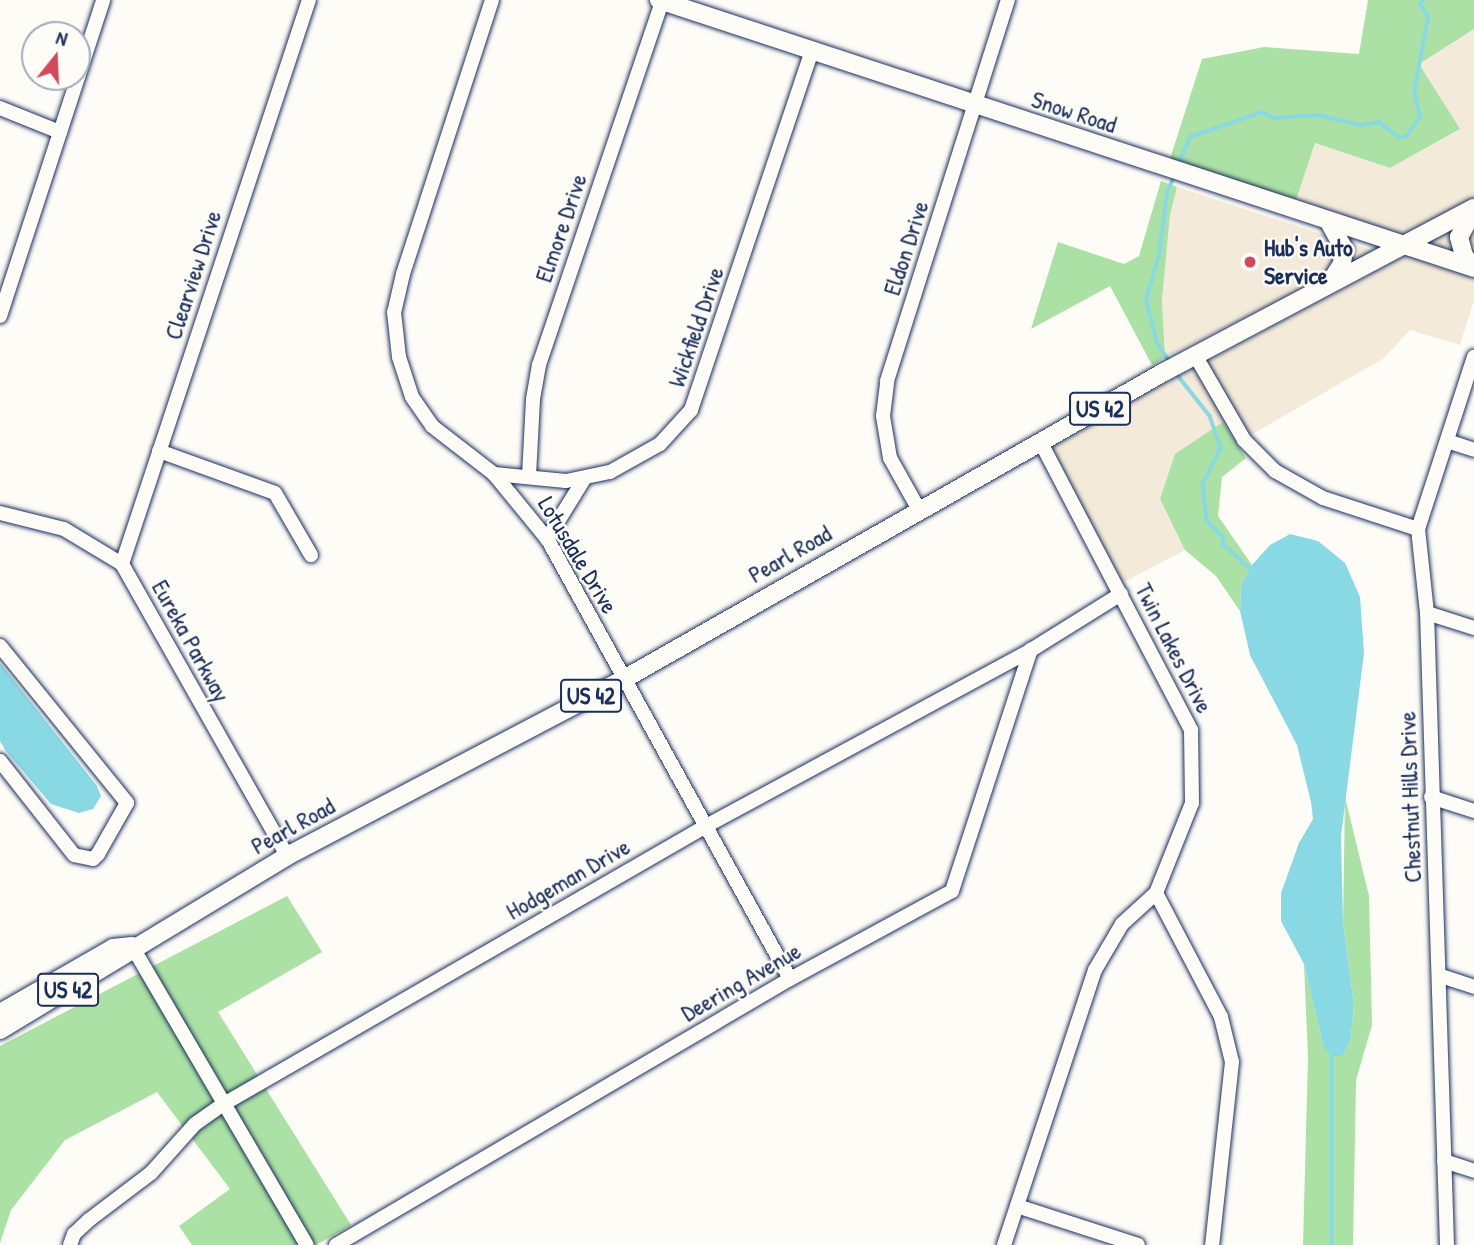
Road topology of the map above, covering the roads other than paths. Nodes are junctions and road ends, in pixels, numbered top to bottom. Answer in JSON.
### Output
{"nodes":[{"id":1,"x":103,"y":0,"type":"edge"},
{"id":2,"x":309,"y":0,"type":"edge"},
{"id":3,"x":492,"y":0,"type":"edge"},
{"id":4,"x":661,"y":0,"type":"edge"},
{"id":5,"x":1008,"y":0,"type":"edge"},
{"id":6,"x":812,"y":50,"type":"junction"},
{"id":7,"x":976,"y":107,"type":"junction"},
{"id":8,"x":0,"y":108,"type":"edge"},
{"id":9,"x":60,"y":132,"type":"junction"},
{"id":10,"x":1474,"y":209,"type":"edge"},
{"id":11,"x":1329,"y":222,"type":"junction"},
{"id":12,"x":1405,"y":246,"type":"junction"},
{"id":13,"x":1474,"y":267,"type":"edge"},
{"id":14,"x":1327,"y":287,"type":"junction"},
{"id":15,"x":0,"y":316,"type":"edge"},
{"id":16,"x":1195,"y":355,"type":"junction"},
{"id":17,"x":1474,"y":357,"type":"edge"},
{"id":18,"x":1447,"y":442,"type":"junction"},
{"id":19,"x":1041,"y":443,"type":"junction"},
{"id":20,"x":1474,"y":450,"type":"edge"},
{"id":21,"x":159,"y":451,"type":"junction"},
{"id":22,"x":494,"y":474,"type":"junction"},
{"id":23,"x":529,"y":475,"type":"junction"},
{"id":24,"x":584,"y":479,"type":"junction"},
{"id":25,"x":918,"y":508,"type":"junction"},
{"id":26,"x":0,"y":513,"type":"edge"},
{"id":27,"x":1418,"y":529,"type":"junction"},
{"id":28,"x":547,"y":539,"type":"junction"},
{"id":29,"x":311,"y":555,"type":"dead end"},
{"id":30,"x":122,"y":564,"type":"junction"},
{"id":31,"x":1121,"y":594,"type":"junction"},
{"id":32,"x":1427,"y":613,"type":"junction"},
{"id":33,"x":1474,"y":628,"type":"edge"},
{"id":34,"x":0,"y":646,"type":"edge"},
{"id":35,"x":1031,"y":650,"type":"junction"},
{"id":36,"x":624,"y":679,"type":"junction"},
{"id":37,"x":0,"y":761,"type":"edge"},
{"id":38,"x":1431,"y":797,"type":"junction"},
{"id":39,"x":1474,"y":811,"type":"edge"},
{"id":40,"x":706,"y":827,"type":"junction"},
{"id":41,"x":287,"y":856,"type":"junction"},
{"id":42,"x":1156,"y":893,"type":"junction"},
{"id":43,"x":132,"y":946,"type":"junction"},
{"id":44,"x":1441,"y":975,"type":"junction"},
{"id":45,"x":790,"y":979,"type":"junction"},
{"id":46,"x":1474,"y":987,"type":"edge"},
{"id":47,"x":0,"y":1013,"type":"edge"},
{"id":48,"x":0,"y":1030,"type":"edge"},
{"id":49,"x":222,"y":1105,"type":"junction"},
{"id":50,"x":1444,"y":1161,"type":"junction"},
{"id":51,"x":1474,"y":1171,"type":"edge"},
{"id":52,"x":1017,"y":1206,"type":"junction"},
{"id":53,"x":70,"y":1245,"type":"edge"},
{"id":54,"x":307,"y":1245,"type":"edge"},
{"id":55,"x":336,"y":1245,"type":"edge"},
{"id":56,"x":1004,"y":1245,"type":"edge"},
{"id":57,"x":1138,"y":1245,"type":"edge"},
{"id":58,"x":1212,"y":1245,"type":"edge"},
{"id":59,"x":1447,"y":1245,"type":"edge"}],
"edges":[{"from":1,"to":9,"type":"street"},
{"from":2,"to":21,"type":"street","name":"Clearview Drive"},
{"from":3,"to":22,"type":"street","name":"Lotusdale Drive"},
{"from":4,"to":6,"type":"main road","name":"Snow Road"},
{"from":4,"to":23,"type":"street","name":"Elmore Drive"},
{"from":5,"to":7,"type":"street","name":"Eldon Drive"},
{"from":6,"to":7,"type":"main road","name":"Snow Road"},
{"from":6,"to":24,"type":"street","name":"Wickfield Drive"},
{"from":7,"to":11,"type":"main road","name":"Snow Road"},
{"from":7,"to":25,"type":"street","name":"Eldon Drive"},
{"from":8,"to":9,"type":"street"},
{"from":9,"to":15,"type":"street"},
{"from":10,"to":12,"type":"main road","name":"Pearl Road","number":"US 42"},
{"from":10,"to":13,"type":"main road"},
{"from":11,"to":12,"type":"main road","name":"Snow Road"},
{"from":11,"to":14,"type":"main road"},
{"from":12,"to":13,"type":"main road","name":"Snow Road"},
{"from":12,"to":14,"type":"main road","name":"Pearl Road","number":"US 42"},
{"from":14,"to":16,"type":"main road","name":"Pearl Road","number":"US 42"},
{"from":16,"to":19,"type":"main road","name":"Pearl Road","number":"US 42"},
{"from":16,"to":27,"type":"street"},
{"from":17,"to":18,"type":"street","name":"Chestnut Hills Drive"},
{"from":18,"to":20,"type":"street"},
{"from":18,"to":27,"type":"street","name":"Chestnut Hills Drive"},
{"from":19,"to":25,"type":"main road","name":"Pearl Road","number":"US 42"},
{"from":19,"to":31,"type":"street","name":"Twin Lakes Drive"},
{"from":21,"to":29,"type":"street"},
{"from":21,"to":30,"type":"street","name":"Clearview Drive"},
{"from":22,"to":23,"type":"street","name":"Wickfield Drive"},
{"from":22,"to":28,"type":"street","name":"Lotusdale Drive"},
{"from":23,"to":24,"type":"street","name":"Wickfield Drive"},
{"from":24,"to":28,"type":"street"},
{"from":25,"to":36,"type":"main road","name":"Pearl Road","number":"US 42"},
{"from":26,"to":30,"type":"street","name":"Eureka Parkway"},
{"from":27,"to":32,"type":"street","name":"Chestnut Hills Drive"},
{"from":28,"to":36,"type":"street","name":"Lotusdale Drive"},
{"from":30,"to":41,"type":"street","name":"Eureka Parkway"},
{"from":31,"to":35,"type":"street","name":"Hodgeman Drive"},
{"from":31,"to":42,"type":"street","name":"Twin Lakes Drive"},
{"from":32,"to":33,"type":"street"},
{"from":32,"to":38,"type":"street","name":"Chestnut Hills Drive"},
{"from":34,"to":37,"type":"street"},
{"from":35,"to":40,"type":"street","name":"Hodgeman Drive"},
{"from":35,"to":45,"type":"street","name":"Deering Avenue"},
{"from":36,"to":40,"type":"street","name":"Lotusdale Drive"},
{"from":36,"to":41,"type":"main road","name":"Pearl Road","number":"US 42"},
{"from":38,"to":39,"type":"street"},
{"from":38,"to":44,"type":"street","name":"Chestnut Hills Drive"},
{"from":40,"to":45,"type":"street","name":"Lotusdale Drive"},
{"from":40,"to":49,"type":"street","name":"Hodgeman Drive"},
{"from":41,"to":43,"type":"main road","name":"Pearl Road","number":"US 42"},
{"from":42,"to":52,"type":"street"},
{"from":42,"to":58,"type":"street"},
{"from":43,"to":47,"type":"main road","name":"Pearl Road","number":"US 42"},
{"from":43,"to":48,"type":"main road","name":"Pearl Road","number":"US 42"},
{"from":43,"to":49,"type":"street"},
{"from":44,"to":46,"type":"street"},
{"from":44,"to":50,"type":"street","name":"Chestnut Hills Drive"},
{"from":45,"to":55,"type":"street","name":"Deering Avenue"},
{"from":49,"to":53,"type":"street","name":"Hodgeman Drive"},
{"from":49,"to":54,"type":"street"},
{"from":50,"to":51,"type":"street"},
{"from":50,"to":59,"type":"street","name":"Chestnut Hills Drive"},
{"from":52,"to":56,"type":"street"},
{"from":52,"to":57,"type":"street"}]}
